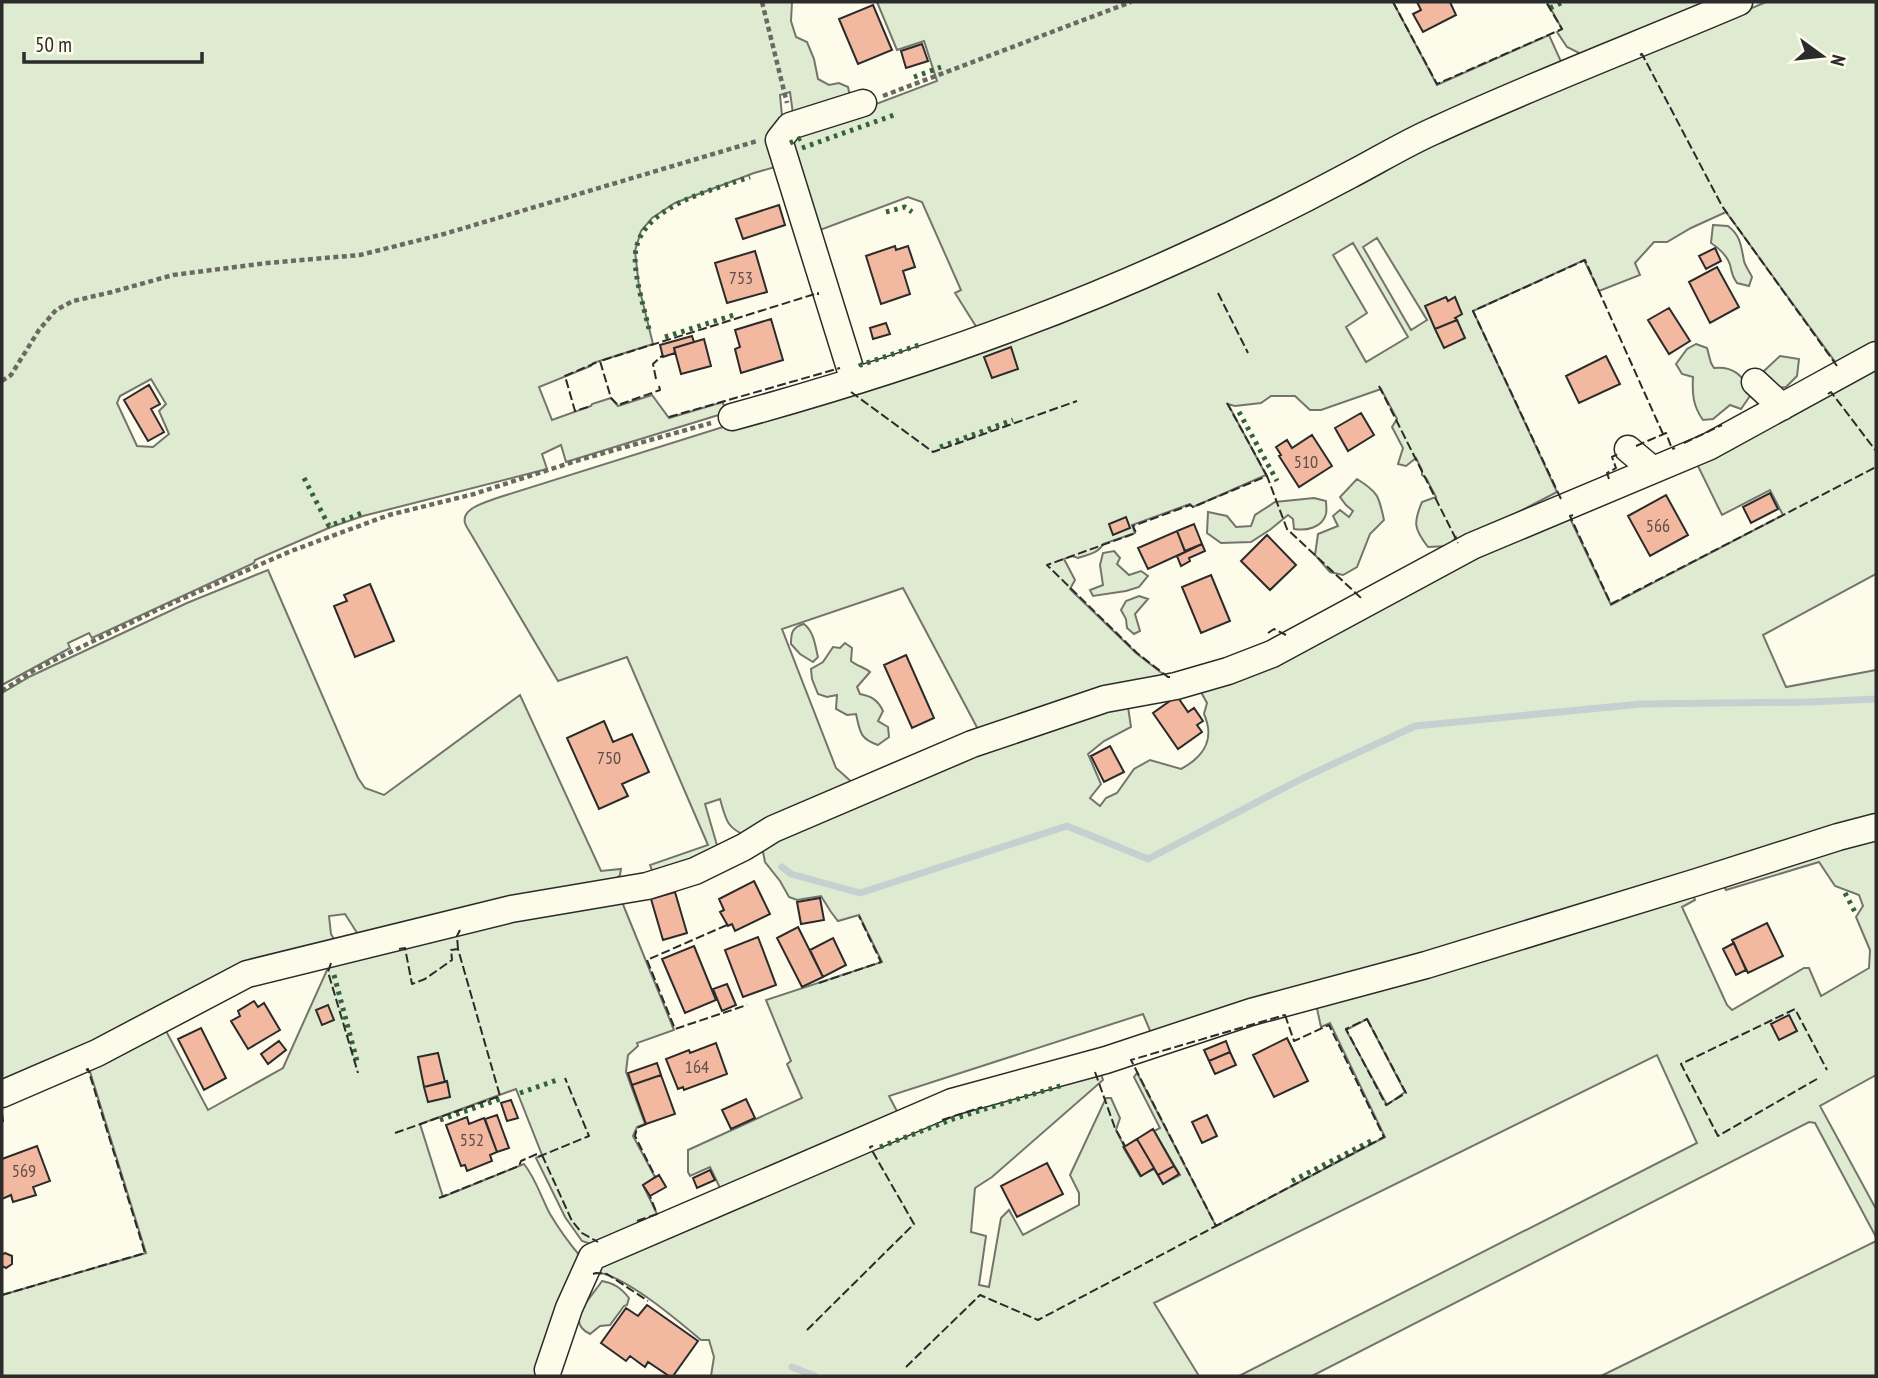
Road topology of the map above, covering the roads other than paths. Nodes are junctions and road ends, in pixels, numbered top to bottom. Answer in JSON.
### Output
{"nodes":[{"id":1,"x":1739,"y":2,"type":"edge"},
{"id":2,"x":863,"y":103,"type":"road end"},
{"id":3,"x":1876,"y":355,"type":"edge"},
{"id":4,"x":854,"y":381,"type":"junction"},
{"id":5,"x":1755,"y":382,"type":"dead end"},
{"id":6,"x":1782,"y":407,"type":"junction"},
{"id":7,"x":732,"y":417,"type":"road end"},
{"id":8,"x":1628,"y":449,"type":"dead end"},
{"id":9,"x":1653,"y":470,"type":"junction"},
{"id":10,"x":1876,"y":827,"type":"edge"},
{"id":11,"x":2,"y":1094,"type":"edge"},
{"id":12,"x":548,"y":1370,"type":"dead end"}],
"edges":[{"from":1,"to":4,"type":"street"},
{"from":2,"to":4,"type":"street"},
{"from":3,"to":6,"type":"street"},
{"from":4,"to":7,"type":"street"},
{"from":5,"to":6,"type":"street"},
{"from":6,"to":9,"type":"street"},
{"from":8,"to":9,"type":"street"},
{"from":9,"to":11,"type":"street"},
{"from":10,"to":12,"type":"street"}]}
